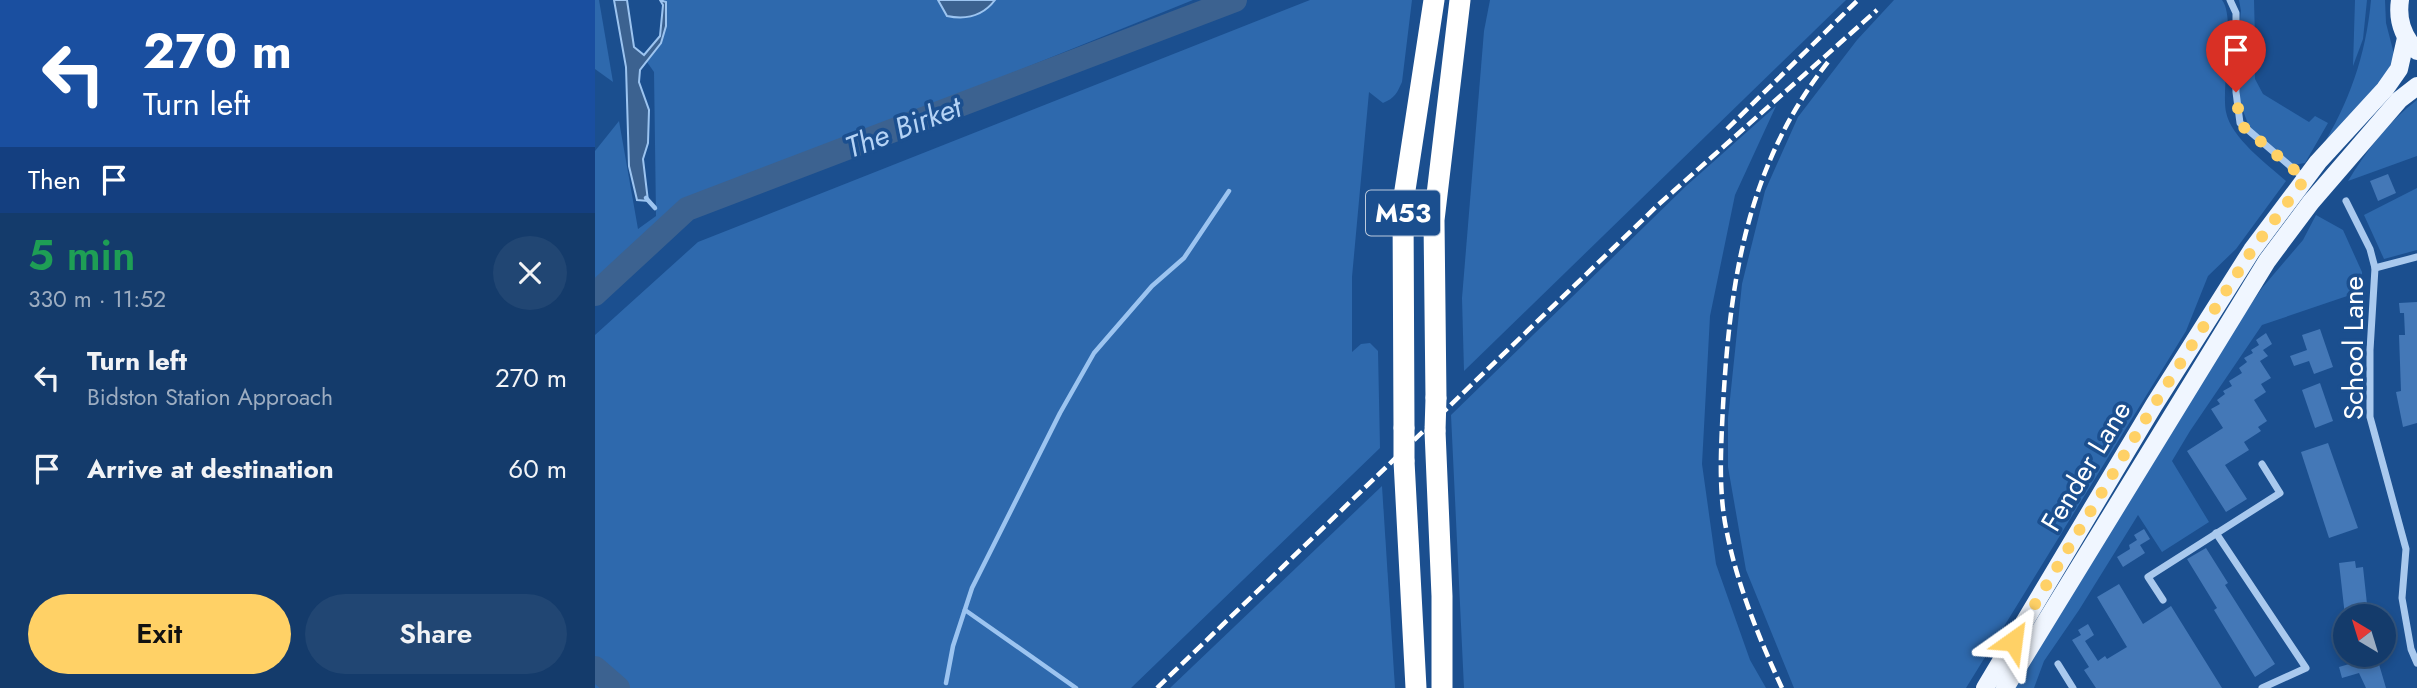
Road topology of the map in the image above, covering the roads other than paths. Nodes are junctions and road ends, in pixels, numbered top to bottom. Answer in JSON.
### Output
{"nodes":[{"id":1,"x":1434,"y":0,"type":"edge"},
{"id":2,"x":1460,"y":0,"type":"edge"},
{"id":3,"x":2230,"y":0,"type":"edge"},
{"id":4,"x":2399,"y":1,"type":"edge"},
{"id":5,"x":2411,"y":44,"type":"edge"},
{"id":6,"x":2417,"y":86,"type":"edge"},
{"id":7,"x":2305,"y":179,"type":"junction"},
{"id":8,"x":2346,"y":201,"type":"dead end"},
{"id":9,"x":2417,"y":257,"type":"edge"},
{"id":10,"x":2375,"y":268,"type":"junction"},
{"id":11,"x":2262,"y":464,"type":"dead end"},
{"id":12,"x":2216,"y":533,"type":"junction"},
{"id":13,"x":2163,"y":600,"type":"dead end"},
{"id":14,"x":2417,"y":663,"type":"edge"},
{"id":15,"x":2058,"y":664,"type":"dead end"},
{"id":16,"x":1416,"y":688,"type":"edge"},
{"id":17,"x":1442,"y":688,"type":"edge"},
{"id":18,"x":1985,"y":688,"type":"edge"},
{"id":19,"x":2005,"y":688,"type":"edge"},
{"id":20,"x":2073,"y":688,"type":"edge"},
{"id":21,"x":2262,"y":688,"type":"edge"}],
"edges":[{"from":1,"to":16,"type":"highway","number":"M53","bridge":true},
{"from":2,"to":17,"type":"highway","number":"M53","bridge":true},
{"from":3,"to":7,"type":"street"},
{"from":4,"to":5,"type":"main road"},
{"from":5,"to":7,"type":"main road","name":"Fender Lane"},
{"from":6,"to":19,"type":"main road","name":"Fender Lane"},
{"from":7,"to":18,"type":"main road","name":"Fender Lane"},
{"from":8,"to":10,"type":"street","name":"School Lane"},
{"from":9,"to":10,"type":"street"},
{"from":10,"to":14,"type":"street","name":"School Lane"},
{"from":11,"to":12,"type":"street"},
{"from":12,"to":13,"type":"street"},
{"from":12,"to":21,"type":"street"},
{"from":15,"to":20,"type":"street"}]}
